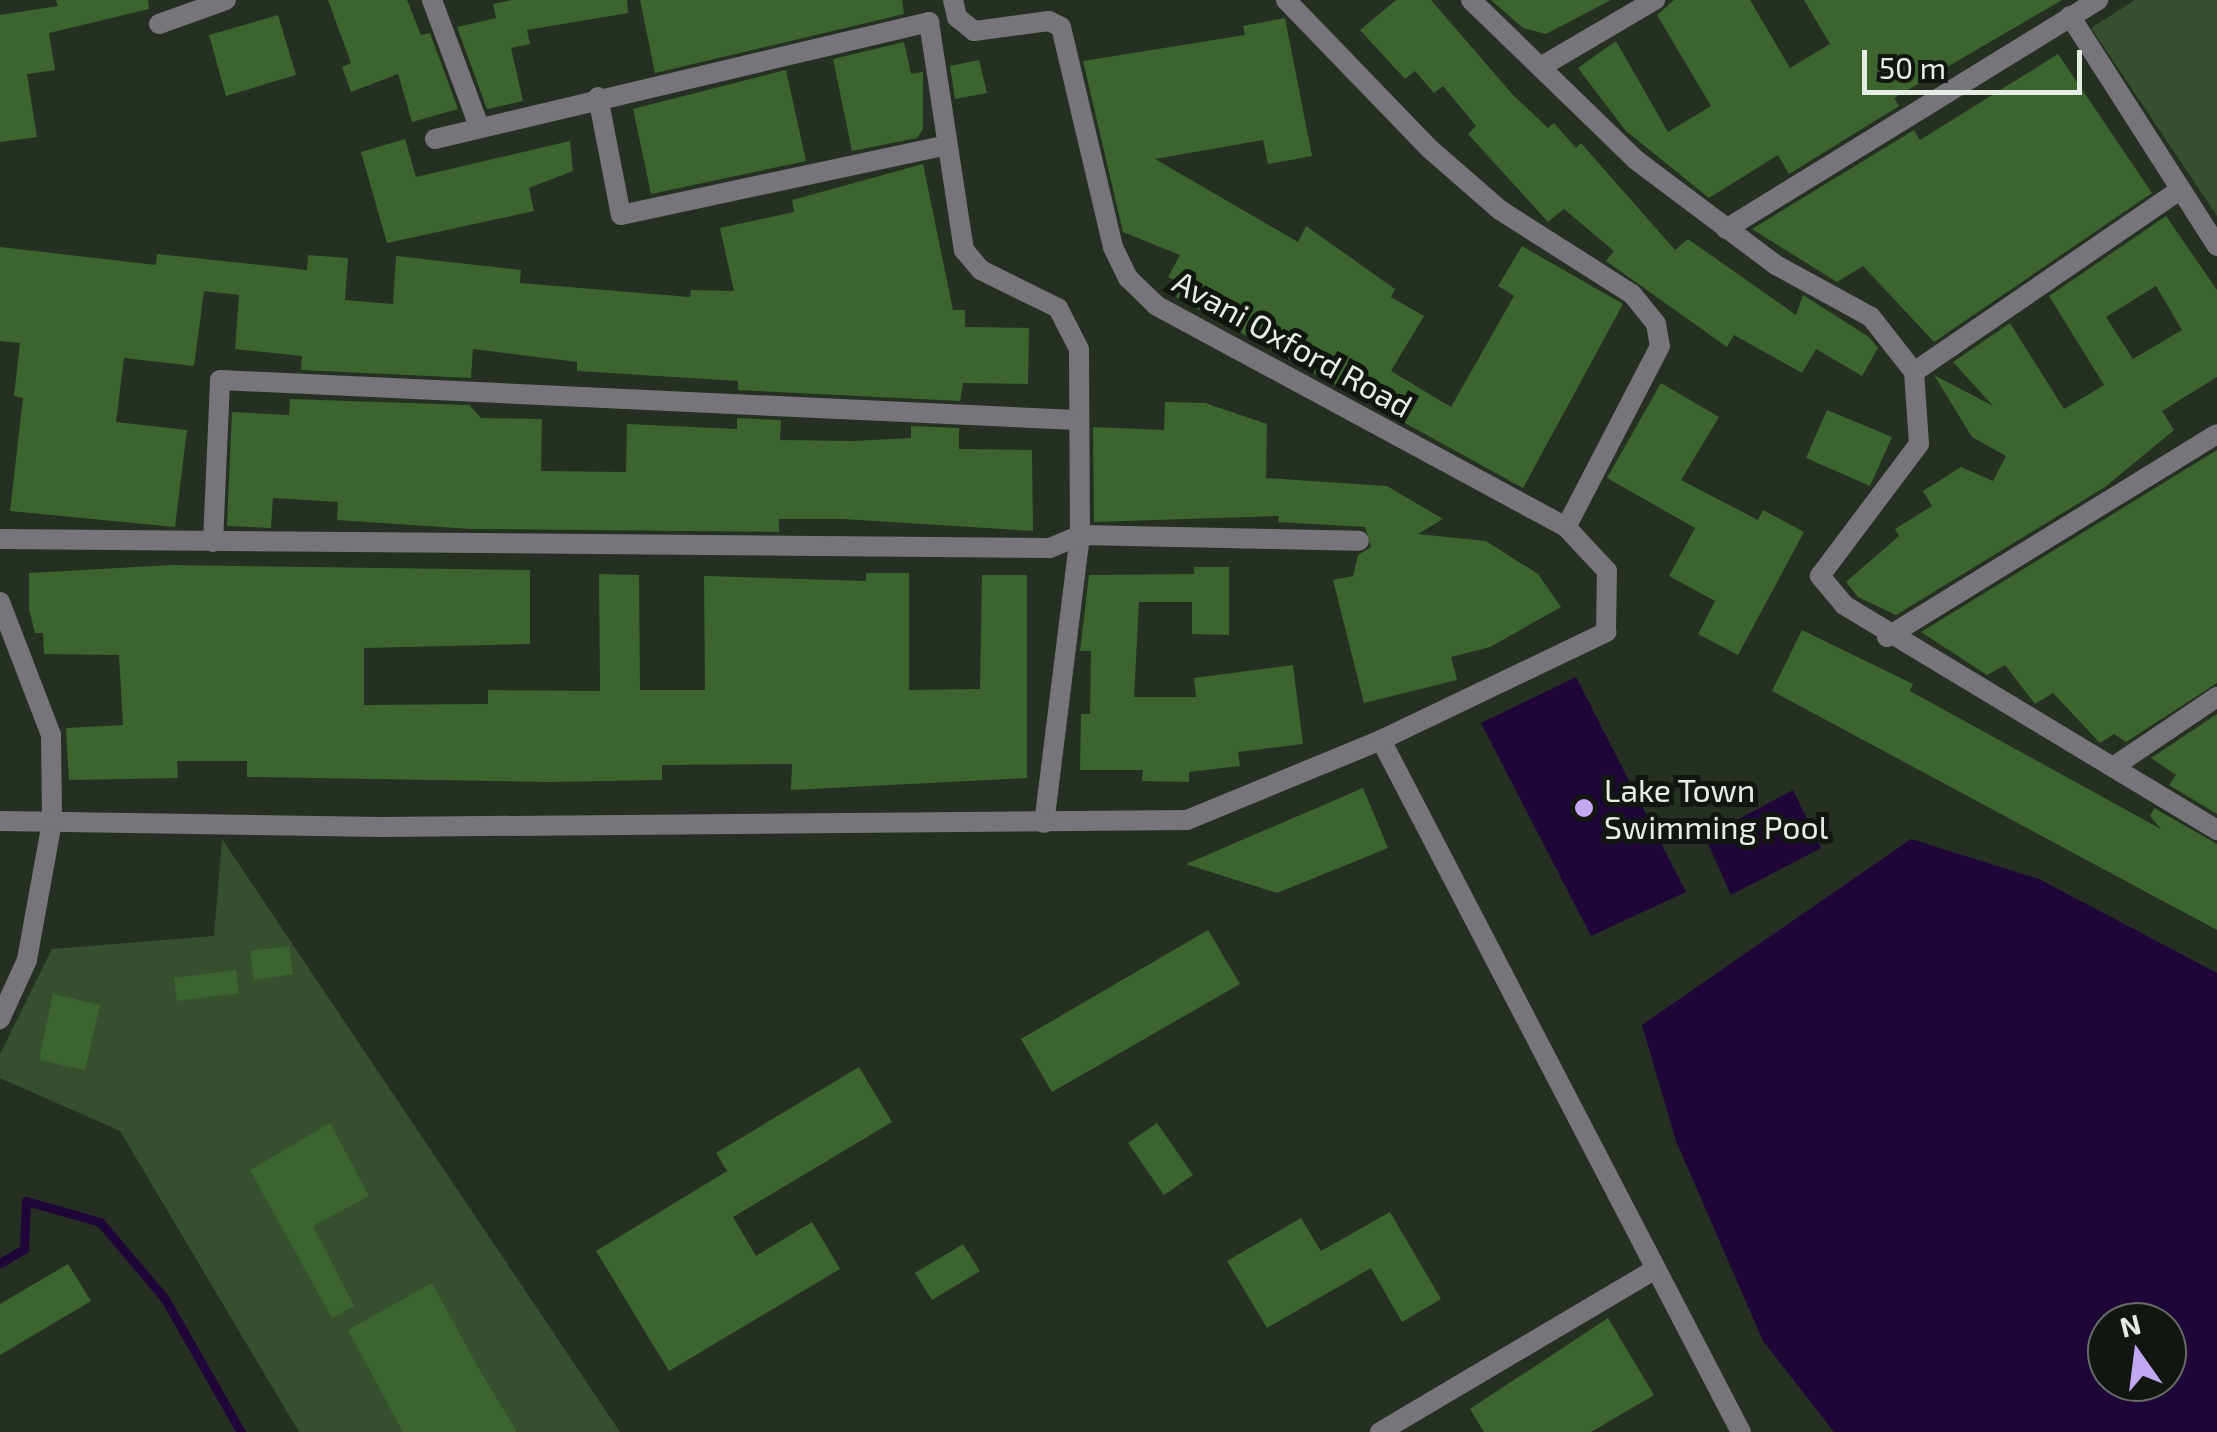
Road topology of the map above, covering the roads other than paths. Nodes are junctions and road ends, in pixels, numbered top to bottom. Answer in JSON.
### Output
{"nodes":[{"id":1,"x":226,"y":0,"type":"edge"},
{"id":2,"x":432,"y":0,"type":"edge"},
{"id":3,"x":953,"y":0,"type":"edge"},
{"id":4,"x":1286,"y":0,"type":"edge"},
{"id":5,"x":1472,"y":0,"type":"edge"},
{"id":6,"x":1655,"y":0,"type":"edge"},
{"id":7,"x":2098,"y":0,"type":"edge"},
{"id":8,"x":2070,"y":16,"type":"junction"},
{"id":9,"x":159,"y":24,"type":"dead end"},
{"id":10,"x":1544,"y":64,"type":"junction"},
{"id":11,"x":598,"y":97,"type":"junction"},
{"id":12,"x":478,"y":124,"type":"junction"},
{"id":13,"x":435,"y":139,"type":"dead end"},
{"id":14,"x":948,"y":145,"type":"junction"},
{"id":15,"x":2180,"y":190,"type":"junction"},
{"id":16,"x":1726,"y":229,"type":"junction"},
{"id":17,"x":2217,"y":246,"type":"edge"},
{"id":18,"x":1914,"y":372,"type":"junction"},
{"id":19,"x":1076,"y":420,"type":"junction"},
{"id":20,"x":2217,"y":434,"type":"edge"},
{"id":21,"x":1566,"y":527,"type":"junction"},
{"id":22,"x":1080,"y":536,"type":"junction"},
{"id":23,"x":0,"y":540,"type":"edge"},
{"id":24,"x":1359,"y":541,"type":"dead end"},
{"id":25,"x":213,"y":542,"type":"junction"},
{"id":26,"x":0,"y":602,"type":"edge"},
{"id":27,"x":1887,"y":637,"type":"junction"},
{"id":28,"x":2217,"y":697,"type":"edge"},
{"id":29,"x":1381,"y":740,"type":"junction"},
{"id":30,"x":2116,"y":765,"type":"junction"},
{"id":31,"x":0,"y":821,"type":"edge"},
{"id":32,"x":52,"y":822,"type":"junction"},
{"id":33,"x":1044,"y":823,"type":"junction"},
{"id":34,"x":2217,"y":830,"type":"edge"},
{"id":35,"x":0,"y":1019,"type":"edge"},
{"id":36,"x":1651,"y":1272,"type":"junction"},
{"id":37,"x":1380,"y":1432,"type":"edge"},
{"id":38,"x":1741,"y":1432,"type":"edge"}],
"edges":[{"from":1,"to":9,"type":"street"},
{"from":2,"to":12,"type":"street"},
{"from":3,"to":21,"type":"street","name":"Avani Oxford Road"},
{"from":4,"to":21,"type":"street"},
{"from":5,"to":10,"type":"street"},
{"from":6,"to":10,"type":"street"},
{"from":7,"to":8,"type":"street"},
{"from":8,"to":15,"type":"street"},
{"from":8,"to":16,"type":"street"},
{"from":10,"to":16,"type":"street"},
{"from":11,"to":12,"type":"street"},
{"from":11,"to":14,"type":"street"},
{"from":11,"to":14,"type":"street"},
{"from":12,"to":13,"type":"street"},
{"from":14,"to":19,"type":"street"},
{"from":15,"to":17,"type":"street"},
{"from":15,"to":18,"type":"street"},
{"from":16,"to":18,"type":"street"},
{"from":18,"to":27,"type":"street"},
{"from":19,"to":22,"type":"street"},
{"from":19,"to":25,"type":"street"},
{"from":20,"to":27,"type":"street"},
{"from":21,"to":29,"type":"street","name":"Avani Oxford Road"},
{"from":22,"to":24,"type":"street"},
{"from":22,"to":25,"type":"street"},
{"from":22,"to":33,"type":"street"},
{"from":23,"to":25,"type":"street"},
{"from":26,"to":32,"type":"street"},
{"from":27,"to":30,"type":"street"},
{"from":28,"to":30,"type":"street"},
{"from":29,"to":33,"type":"street"},
{"from":29,"to":36,"type":"street"},
{"from":30,"to":34,"type":"street"},
{"from":31,"to":32,"type":"street"},
{"from":32,"to":33,"type":"street"},
{"from":32,"to":35,"type":"street"},
{"from":36,"to":37,"type":"street"},
{"from":36,"to":38,"type":"street"}]}
